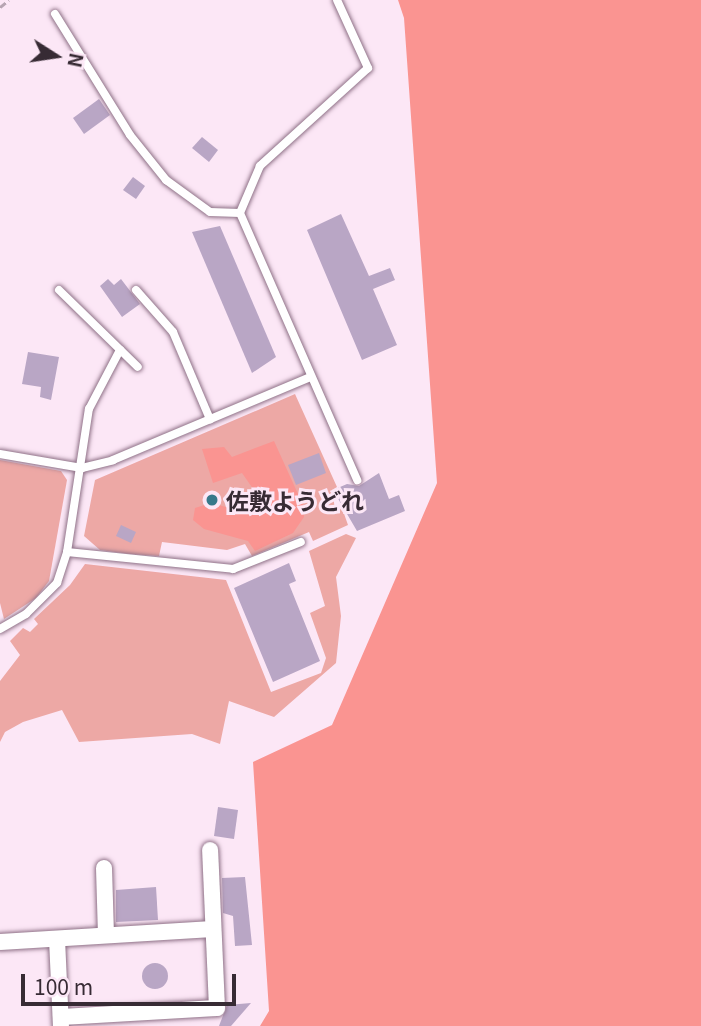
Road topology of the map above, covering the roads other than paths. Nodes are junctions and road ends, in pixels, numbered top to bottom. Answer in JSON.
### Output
{"nodes":[{"id":1,"x":337,"y":0,"type":"edge"},
{"id":2,"x":55,"y":14,"type":"dead end"},
{"id":3,"x":240,"y":213,"type":"junction"},
{"id":4,"x":59,"y":290,"type":"dead end"},
{"id":5,"x":136,"y":290,"type":"dead end"},
{"id":6,"x":120,"y":350,"type":"junction"},
{"id":7,"x":138,"y":368,"type":"dead end"},
{"id":8,"x":310,"y":377,"type":"junction"},
{"id":9,"x":210,"y":419,"type":"junction"},
{"id":10,"x":0,"y":454,"type":"edge"},
{"id":11,"x":82,"y":468,"type":"junction"},
{"id":12,"x":357,"y":480,"type":"dead end"},
{"id":13,"x":301,"y":542,"type":"dead end"},
{"id":14,"x":67,"y":552,"type":"junction"},
{"id":15,"x":0,"y":629,"type":"edge"},
{"id":16,"x":210,"y":850,"type":"dead end"},
{"id":17,"x":104,"y":868,"type":"dead end"},
{"id":18,"x":213,"y":929,"type":"junction"},
{"id":19,"x":106,"y":933,"type":"junction"},
{"id":20,"x":57,"y":939,"type":"junction"},
{"id":21,"x":0,"y":942,"type":"edge"},
{"id":22,"x":61,"y":1021,"type":"edge"}],
"edges":[{"from":1,"to":3,"type":"lane"},
{"from":2,"to":3,"type":"lane"},
{"from":3,"to":8,"type":"lane"},
{"from":4,"to":6,"type":"lane"},
{"from":5,"to":9,"type":"lane"},
{"from":6,"to":7,"type":"lane"},
{"from":6,"to":11,"type":"lane"},
{"from":8,"to":9,"type":"lane"},
{"from":8,"to":12,"type":"lane"},
{"from":9,"to":11,"type":"lane"},
{"from":10,"to":11,"type":"lane"},
{"from":11,"to":14,"type":"lane"},
{"from":13,"to":14,"type":"lane"},
{"from":14,"to":15,"type":"lane"},
{"from":16,"to":18,"type":"street"},
{"from":17,"to":19,"type":"street"},
{"from":18,"to":19,"type":"street"},
{"from":18,"to":22,"type":"street"},
{"from":19,"to":20,"type":"street"},
{"from":20,"to":21,"type":"street"},
{"from":20,"to":22,"type":"street"}]}
